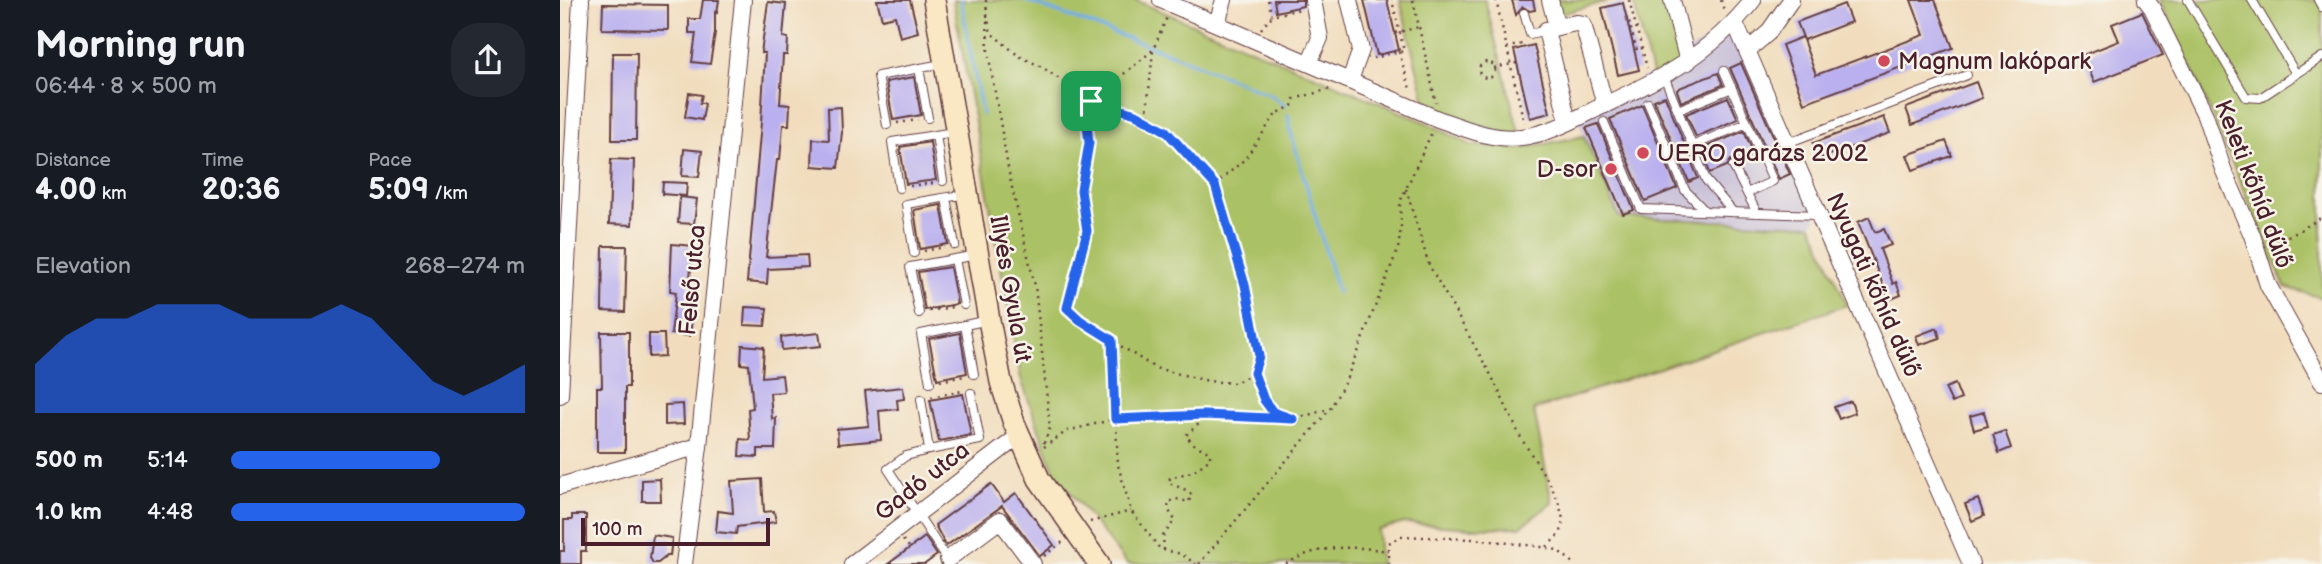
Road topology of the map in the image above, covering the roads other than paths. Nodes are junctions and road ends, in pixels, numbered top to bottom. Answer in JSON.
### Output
{"nodes":[{"id":1,"x":581,"y":0,"type":"edge"},
{"id":2,"x":743,"y":0,"type":"edge"},
{"id":3,"x":934,"y":0,"type":"edge"},
{"id":4,"x":1224,"y":0,"type":"edge"},
{"id":5,"x":1349,"y":0,"type":"edge"},
{"id":6,"x":1550,"y":0,"type":"edge"},
{"id":7,"x":1672,"y":0,"type":"edge"},
{"id":8,"x":1753,"y":0,"type":"edge"},
{"id":9,"x":1791,"y":0,"type":"edge"},
{"id":10,"x":2146,"y":0,"type":"edge"},
{"id":11,"x":2188,"y":0,"type":"edge"},
{"id":12,"x":2252,"y":0,"type":"edge"},
{"id":13,"x":2318,"y":0,"type":"edge"},
{"id":14,"x":1167,"y":2,"type":"edge"},
{"id":15,"x":1309,"y":4,"type":"edge"},
{"id":16,"x":2322,"y":7,"type":"edge"},
{"id":17,"x":1524,"y":13,"type":"dead end"},
{"id":18,"x":1730,"y":20,"type":"junction"},
{"id":19,"x":1217,"y":23,"type":"junction"},
{"id":20,"x":1551,"y":29,"type":"junction"},
{"id":21,"x":1747,"y":51,"type":"junction"},
{"id":22,"x":2322,"y":57,"type":"edge"},
{"id":23,"x":1309,"y":62,"type":"junction"},
{"id":24,"x":1688,"y":62,"type":"junction"},
{"id":25,"x":945,"y":64,"type":"junction"},
{"id":26,"x":919,"y":68,"type":"junction"},
{"id":27,"x":1724,"y":71,"type":"dead end"},
{"id":28,"x":2296,"y":74,"type":"junction"},
{"id":29,"x":1967,"y":75,"type":"dead end"},
{"id":30,"x":1664,"y":76,"type":"junction"},
{"id":31,"x":1345,"y":78,"type":"junction"},
{"id":32,"x":1732,"y":88,"type":"junction"},
{"id":33,"x":1648,"y":103,"type":"dead end"},
{"id":34,"x":1605,"y":105,"type":"junction"},
{"id":35,"x":1678,"y":110,"type":"junction"},
{"id":36,"x":928,"y":118,"type":"road end"},
{"id":37,"x":1569,"y":122,"type":"junction"},
{"id":38,"x":1604,"y":122,"type":"dead end"},
{"id":39,"x":1747,"y":123,"type":"junction"},
{"id":40,"x":887,"y":125,"type":"road end"},
{"id":41,"x":946,"y":134,"type":"junction"},
{"id":42,"x":1787,"y":143,"type":"junction"},
{"id":43,"x":1692,"y":146,"type":"junction"},
{"id":44,"x":1733,"y":166,"type":"dead end"},
{"id":45,"x":943,"y":181,"type":"road end"},
{"id":46,"x":899,"y":188,"type":"road end"},
{"id":47,"x":1747,"y":193,"type":"junction"},
{"id":48,"x":957,"y":196,"type":"junction"},
{"id":49,"x":1705,"y":211,"type":"junction"},
{"id":50,"x":1733,"y":212,"type":"junction"},
{"id":51,"x":1757,"y":213,"type":"junction"},
{"id":52,"x":1818,"y":215,"type":"junction"},
{"id":53,"x":954,"y":245,"type":"road end"},
{"id":54,"x":914,"y":253,"type":"road end"},
{"id":55,"x":977,"y":255,"type":"junction"},
{"id":56,"x":955,"y":259,"type":"junction"},
{"id":57,"x":964,"y":305,"type":"road end"},
{"id":58,"x":919,"y":313,"type":"road end"},
{"id":59,"x":989,"y":320,"type":"junction"},
{"id":60,"x":965,"y":325,"type":"junction"},
{"id":61,"x":974,"y":373,"type":"road end"},
{"id":62,"x":2322,"y":382,"type":"edge"},
{"id":63,"x":930,"y":383,"type":"road end"},
{"id":64,"x":971,"y":393,"type":"dead end"},
{"id":65,"x":560,"y":395,"type":"edge"},
{"id":66,"x":921,"y":399,"type":"dead end"},
{"id":67,"x":1020,"y":435,"type":"junction"},
{"id":68,"x":699,"y":446,"type":"junction"},
{"id":69,"x":929,"y":450,"type":"junction"},
{"id":70,"x":560,"y":486,"type":"edge"},
{"id":71,"x":917,"y":513,"type":"junction"},
{"id":72,"x":949,"y":562,"type":"edge"},
{"id":73,"x":684,"y":564,"type":"edge"},
{"id":74,"x":852,"y":564,"type":"edge"},
{"id":75,"x":1033,"y":564,"type":"edge"},
{"id":76,"x":1099,"y":564,"type":"edge"},
{"id":77,"x":1970,"y":564,"type":"edge"}],
"edges":[{"from":1,"to":65,"type":"street"},
{"from":2,"to":68,"type":"street","name":"Felső utca"},
{"from":3,"to":25,"type":"street","name":"Illyés Gyula út"},
{"from":4,"to":19,"type":"street"},
{"from":5,"to":31,"type":"street"},
{"from":6,"to":20,"type":"street"},
{"from":7,"to":24,"type":"street"},
{"from":8,"to":18,"type":"street"},
{"from":9,"to":21,"type":"street"},
{"from":10,"to":62,"type":"street","name":"Keleti kőhíd dűlő"},
{"from":11,"to":28,"type":"lane"},
{"from":12,"to":28,"type":"lane"},
{"from":13,"to":16,"type":"lane"},
{"from":14,"to":19,"type":"street"},
{"from":15,"to":23,"type":"street"},
{"from":17,"to":20,"type":"lane"},
{"from":18,"to":21,"type":"street","name":"Nyugati kőhíd dűlő"},
{"from":18,"to":24,"type":"street"},
{"from":19,"to":23,"type":"street"},
{"from":20,"to":34,"type":"street"},
{"from":20,"to":37,"type":"street"},
{"from":21,"to":42,"type":"street","name":"Nyugati kőhíd dűlő"},
{"from":22,"to":28,"type":"lane"},
{"from":23,"to":31,"type":"street"},
{"from":24,"to":30,"type":"street"},
{"from":25,"to":26,"type":"lane"},
{"from":25,"to":41,"type":"street","name":"Illyés Gyula út"},
{"from":26,"to":36,"type":"lane"},
{"from":26,"to":40,"type":"lane"},
{"from":27,"to":32,"type":"lane"},
{"from":29,"to":42,"type":"lane"},
{"from":30,"to":34,"type":"street"},
{"from":30,"to":35,"type":"lane"},
{"from":31,"to":37,"type":"street"},
{"from":32,"to":35,"type":"lane"},
{"from":32,"to":39,"type":"lane"},
{"from":33,"to":49,"type":"lane"},
{"from":34,"to":37,"type":"street"},
{"from":35,"to":43,"type":"lane"},
{"from":38,"to":49,"type":"lane"},
{"from":39,"to":43,"type":"lane"},
{"from":39,"to":47,"type":"lane"},
{"from":41,"to":45,"type":"lane"},
{"from":41,"to":46,"type":"lane"},
{"from":41,"to":48,"type":"street","name":"Illyés Gyula út"},
{"from":42,"to":52,"type":"street","name":"Nyugati kőhíd dűlő"},
{"from":43,"to":50,"type":"lane"},
{"from":44,"to":47,"type":"lane"},
{"from":47,"to":51,"type":"lane"},
{"from":48,"to":53,"type":"lane"},
{"from":48,"to":54,"type":"lane"},
{"from":48,"to":55,"type":"street","name":"Illyés Gyula út"},
{"from":49,"to":50,"type":"lane"},
{"from":50,"to":51,"type":"lane"},
{"from":51,"to":52,"type":"lane"},
{"from":52,"to":77,"type":"street","name":"Nyugati kőhíd dűlő"},
{"from":55,"to":56,"type":"lane"},
{"from":55,"to":59,"type":"street","name":"Illyés Gyula út"},
{"from":56,"to":57,"type":"lane"},
{"from":56,"to":58,"type":"lane"},
{"from":59,"to":60,"type":"lane"},
{"from":59,"to":67,"type":"street","name":"Illyés Gyula út"},
{"from":60,"to":61,"type":"lane"},
{"from":60,"to":63,"type":"lane"},
{"from":64,"to":69,"type":"lane"},
{"from":66,"to":69,"type":"lane"},
{"from":67,"to":71,"type":"street","name":"Gadó utca"},
{"from":67,"to":76,"type":"street","name":"Illyés Gyula út"},
{"from":68,"to":70,"type":"street"},
{"from":68,"to":73,"type":"street","name":"Felső utca"},
{"from":69,"to":71,"type":"lane"},
{"from":71,"to":72,"type":"lane"},
{"from":71,"to":74,"type":"street","name":"Gadó utca"},
{"from":72,"to":75,"type":"street"}]}
